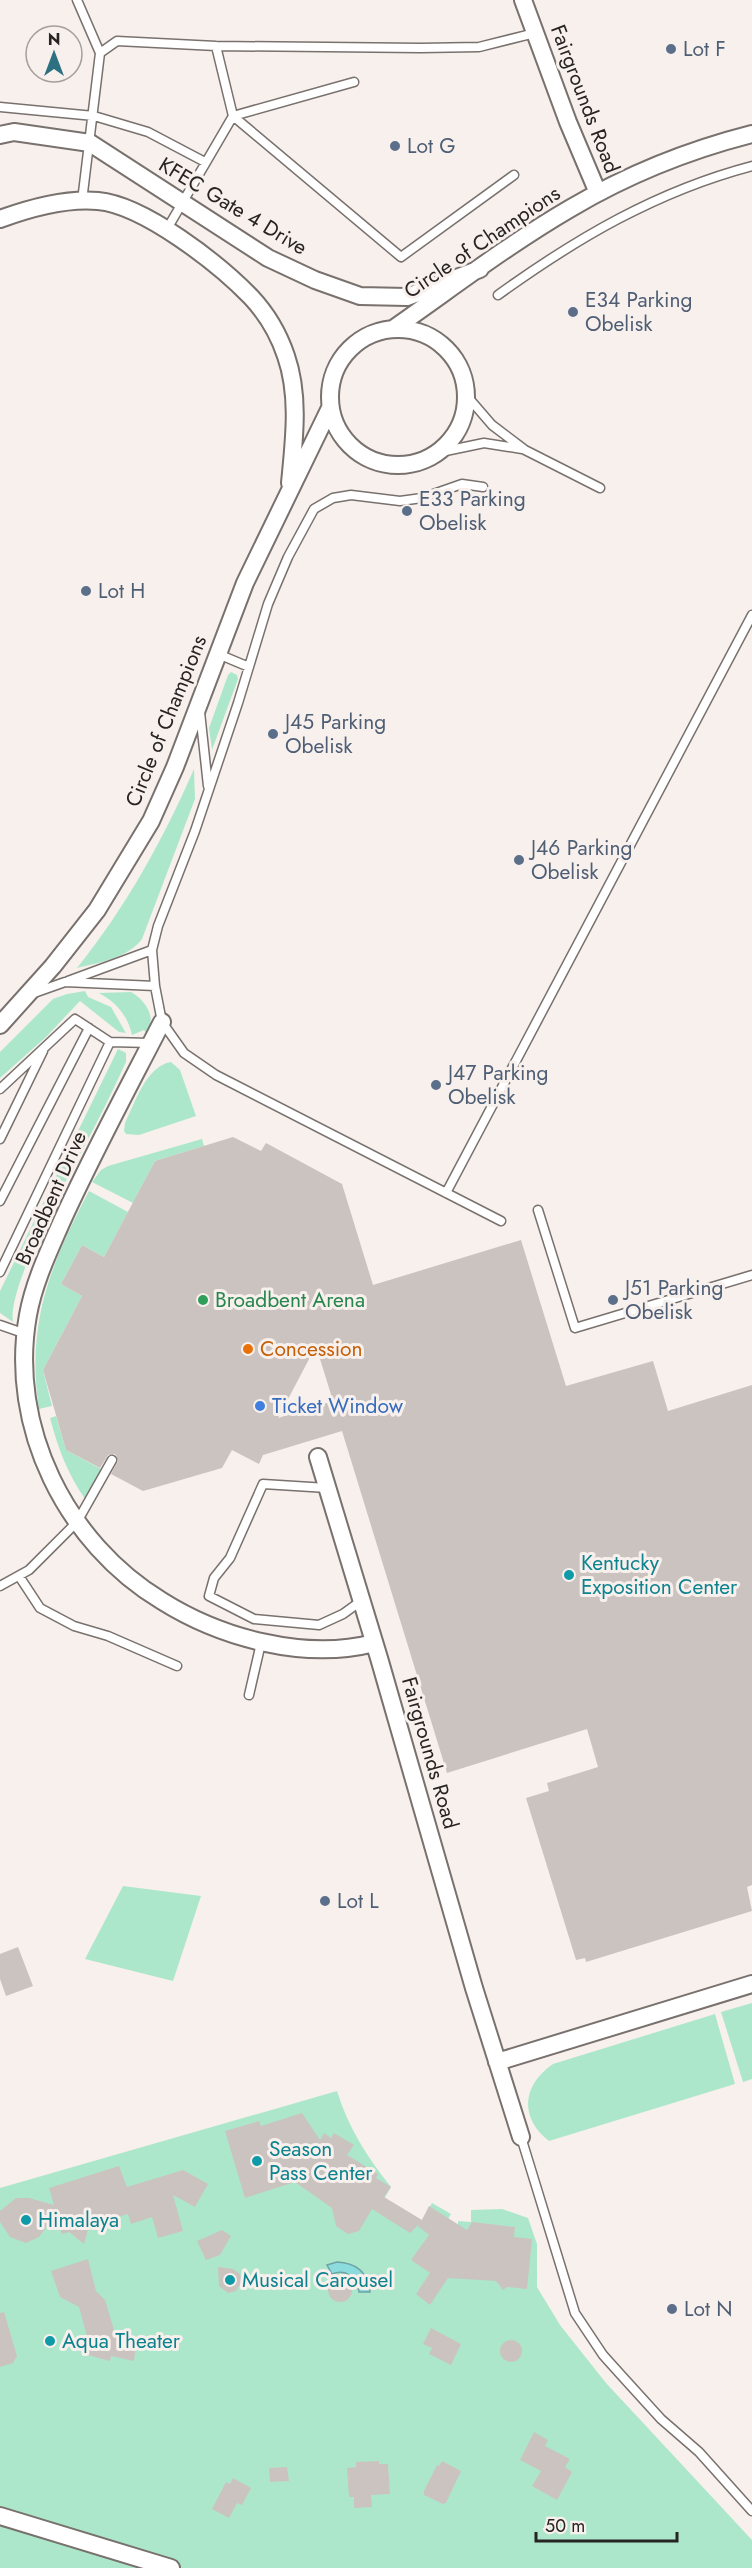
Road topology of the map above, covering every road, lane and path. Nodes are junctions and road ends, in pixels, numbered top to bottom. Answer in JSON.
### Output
{"nodes":[{"id":1,"x":77,"y":0,"type":"edge"},
{"id":2,"x":523,"y":0,"type":"edge"},
{"id":3,"x":535,"y":33,"type":"junction"},
{"id":4,"x":216,"y":46,"type":"junction"},
{"id":5,"x":100,"y":53,"type":"junction"},
{"id":6,"x":354,"y":81,"type":"dead end"},
{"id":7,"x":0,"y":107,"type":"edge"},
{"id":8,"x":94,"y":116,"type":"junction"},
{"id":9,"x":233,"y":116,"type":"junction"},
{"id":10,"x":752,"y":134,"type":"edge"},
{"id":11,"x":0,"y":135,"type":"edge"},
{"id":12,"x":90,"y":143,"type":"junction"},
{"id":13,"x":205,"y":162,"type":"junction"},
{"id":14,"x":752,"y":166,"type":"edge"},
{"id":15,"x":514,"y":175,"type":"dead end"},
{"id":16,"x":598,"y":194,"type":"junction"},
{"id":17,"x":82,"y":201,"type":"junction"},
{"id":18,"x":183,"y":203,"type":"junction"},
{"id":19,"x":0,"y":219,"type":"edge"},
{"id":20,"x":167,"y":229,"type":"junction"},
{"id":21,"x":480,"y":269,"type":"junction"},
{"id":22,"x":498,"y":295,"type":"dead end"},
{"id":23,"x":393,"y":329,"type":"junction"},
{"id":24,"x":466,"y":396,"type":"junction"},
{"id":25,"x":330,"y":408,"type":"junction"},
{"id":26,"x":525,"y":450,"type":"junction"},
{"id":27,"x":436,"y":453,"type":"junction"},
{"id":28,"x":483,"y":487,"type":"dead end"},
{"id":29,"x":600,"y":488,"type":"dead end"},
{"id":30,"x":289,"y":492,"type":"junction"},
{"id":31,"x":752,"y":615,"type":"edge"},
{"id":32,"x":218,"y":654,"type":"junction"},
{"id":33,"x":249,"y":667,"type":"junction"},
{"id":34,"x":199,"y":700,"type":"junction"},
{"id":35,"x":208,"y":789,"type":"junction"},
{"id":36,"x":152,"y":950,"type":"junction"},
{"id":37,"x":64,"y":982,"type":"junction"},
{"id":38,"x":155,"y":986,"type":"junction"},
{"id":39,"x":28,"y":996,"type":"junction"},
{"id":40,"x":162,"y":1022,"type":"junction"},
{"id":41,"x":0,"y":1025,"type":"edge"},
{"id":42,"x":89,"y":1028,"type":"junction"},
{"id":43,"x":110,"y":1041,"type":"junction"},
{"id":44,"x":151,"y":1043,"type":"junction"},
{"id":45,"x":46,"y":1045,"type":"junction"},
{"id":46,"x":0,"y":1089,"type":"edge"},
{"id":47,"x":0,"y":1139,"type":"edge"},
{"id":48,"x":446,"y":1193,"type":"junction"},
{"id":49,"x":0,"y":1201,"type":"edge"},
{"id":50,"x":538,"y":1210,"type":"dead end"},
{"id":51,"x":501,"y":1221,"type":"dead end"},
{"id":52,"x":0,"y":1272,"type":"edge"},
{"id":53,"x":752,"y":1275,"type":"edge"},
{"id":54,"x":0,"y":1324,"type":"edge"},
{"id":55,"x":26,"y":1334,"type":"junction"},
{"id":56,"x":318,"y":1457,"type":"dead end"},
{"id":57,"x":112,"y":1460,"type":"dead end"},
{"id":58,"x":327,"y":1488,"type":"junction"},
{"id":59,"x":77,"y":1522,"type":"junction"},
{"id":60,"x":19,"y":1576,"type":"junction"},
{"id":61,"x":0,"y":1586,"type":"edge"},
{"id":62,"x":362,"y":1601,"type":"junction"},
{"id":63,"x":261,"y":1642,"type":"junction"},
{"id":64,"x":374,"y":1642,"type":"junction"},
{"id":65,"x":177,"y":1666,"type":"dead end"},
{"id":66,"x":249,"y":1695,"type":"dead end"},
{"id":67,"x":752,"y":1984,"type":"edge"},
{"id":68,"x":497,"y":2062,"type":"junction"},
{"id":69,"x":521,"y":2137,"type":"joint"},
{"id":70,"x":752,"y":2511,"type":"edge"},
{"id":71,"x":0,"y":2516,"type":"edge"},
{"id":72,"x":171,"y":2568,"type":"edge"}],
"edges":[{"from":1,"to":5,"type":"lane"},
{"from":2,"to":3,"type":"street","name":"Fairgrounds Road"},
{"from":3,"to":4,"type":"lane"},
{"from":3,"to":16,"type":"street","name":"Fairgrounds Road"},
{"from":4,"to":5,"type":"lane"},
{"from":4,"to":9,"type":"lane"},
{"from":5,"to":8,"type":"lane"},
{"from":6,"to":9,"type":"lane"},
{"from":7,"to":8,"type":"lane"},
{"from":8,"to":12,"type":"lane"},
{"from":8,"to":13,"type":"lane"},
{"from":9,"to":13,"type":"lane"},
{"from":9,"to":15,"type":"lane"},
{"from":10,"to":16,"type":"street","name":"Fairgrounds Road"},
{"from":11,"to":12,"type":"street","name":"KFEC Gate 4 Drive"},
{"from":12,"to":17,"type":"lane"},
{"from":12,"to":18,"type":"street","name":"KFEC Gate 4 Drive"},
{"from":13,"to":18,"type":"lane"},
{"from":14,"to":22,"type":"lane"},
{"from":16,"to":21,"type":"street","name":"Circle of Champions"},
{"from":17,"to":19,"type":"street"},
{"from":17,"to":20,"type":"street"},
{"from":18,"to":20,"type":"lane"},
{"from":18,"to":21,"type":"street","name":"KFEC Gate 4 Drive"},
{"from":20,"to":30,"type":"street"},
{"from":21,"to":23,"type":"street","name":"Circle of Champions"},
{"from":23,"to":24,"type":"street"},
{"from":23,"to":25,"type":"street"},
{"from":24,"to":26,"type":"lane"},
{"from":24,"to":27,"type":"street"},
{"from":25,"to":27,"type":"street"},
{"from":25,"to":30,"type":"street","name":"Circle of Champions"},
{"from":26,"to":27,"type":"lane"},
{"from":26,"to":29,"type":"lane"},
{"from":28,"to":33,"type":"lane"},
{"from":30,"to":32,"type":"street","name":"Circle of Champions"},
{"from":31,"to":48,"type":"lane"},
{"from":32,"to":33,"type":"lane"},
{"from":32,"to":34,"type":"street","name":"Circle of Champions"},
{"from":33,"to":35,"type":"lane"},
{"from":34,"to":35,"type":"lane"},
{"from":34,"to":39,"type":"street","name":"Circle of Champions"},
{"from":35,"to":36,"type":"lane"},
{"from":36,"to":37,"type":"lane"},
{"from":36,"to":38,"type":"lane"},
{"from":37,"to":38,"type":"lane"},
{"from":37,"to":39,"type":"lane"},
{"from":38,"to":40,"type":"lane"},
{"from":39,"to":41,"type":"street","name":"Circle of Champions"},
{"from":40,"to":44,"type":"street","name":"Broadbent Drive"},
{"from":40,"to":48,"type":"lane"},
{"from":42,"to":43,"type":"lane"},
{"from":42,"to":45,"type":"lane"},
{"from":42,"to":49,"type":"lane"},
{"from":43,"to":44,"type":"lane"},
{"from":43,"to":52,"type":"lane"},
{"from":44,"to":55,"type":"street","name":"Broadbent Drive"},
{"from":45,"to":46,"type":"lane"},
{"from":45,"to":47,"type":"lane"},
{"from":48,"to":51,"type":"lane"},
{"from":50,"to":53,"type":"lane"},
{"from":54,"to":55,"type":"lane"},
{"from":55,"to":59,"type":"street","name":"Broadbent Drive"},
{"from":56,"to":58,"type":"street","name":"Fairgrounds Road"},
{"from":57,"to":59,"type":"lane"},
{"from":58,"to":62,"type":"street","name":"Fairgrounds Road"},
{"from":58,"to":62,"type":"lane"},
{"from":59,"to":60,"type":"lane"},
{"from":59,"to":63,"type":"street","name":"Broadbent Drive"},
{"from":60,"to":61,"type":"lane"},
{"from":60,"to":65,"type":"lane"},
{"from":62,"to":64,"type":"street","name":"Fairgrounds Road"},
{"from":63,"to":64,"type":"street","name":"Broadbent Drive"},
{"from":63,"to":66,"type":"lane"},
{"from":64,"to":68,"type":"street","name":"Fairgrounds Road"},
{"from":67,"to":68,"type":"street"},
{"from":68,"to":69,"type":"street","name":"Fairgrounds Road"},
{"from":69,"to":70,"type":"lane"},
{"from":71,"to":72,"type":"street"}]}
